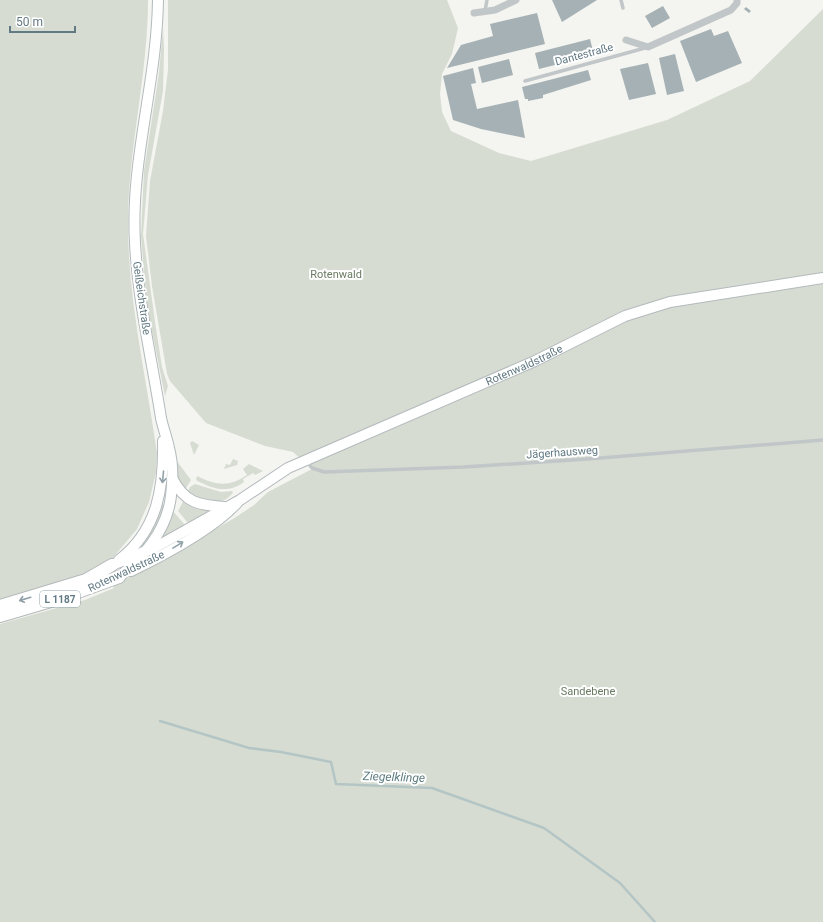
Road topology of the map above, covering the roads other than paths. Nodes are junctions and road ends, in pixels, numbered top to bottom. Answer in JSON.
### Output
{"nodes":[{"id":1,"x":158,"y":0,"type":"edge"},
{"id":2,"x":488,"y":0,"type":"edge"},
{"id":3,"x":514,"y":0,"type":"edge"},
{"id":4,"x":621,"y":0,"type":"edge"},
{"id":5,"x":736,"y":0,"type":"edge"},
{"id":6,"x":623,"y":8,"type":"dead end"},
{"id":7,"x":485,"y":11,"type":"junction"},
{"id":8,"x":474,"y":13,"type":"dead end"},
{"id":9,"x":626,"y":40,"type":"dead end"},
{"id":10,"x":648,"y":47,"type":"junction"},
{"id":11,"x":525,"y":81,"type":"dead end"},
{"id":12,"x":823,"y":278,"type":"edge"},
{"id":13,"x":163,"y":427,"type":"junction"},
{"id":14,"x":823,"y":440,"type":"edge"},
{"id":15,"x":306,"y":460,"type":"junction"},
{"id":16,"x":172,"y":477,"type":"junction"},
{"id":17,"x":240,"y":500,"type":"junction"},
{"id":18,"x":224,"y":507,"type":"junction"},
{"id":19,"x":147,"y":552,"type":"junction"},
{"id":20,"x":112,"y":564,"type":"junction"},
{"id":21,"x":119,"y":577,"type":"junction"},
{"id":22,"x":0,"y":606,"type":"edge"},
{"id":23,"x":0,"y":616,"type":"edge"}],
"edges":[{"from":1,"to":13,"type":"main road","name":"Geißeichstraße","number":"L 1187"},
{"from":2,"to":7,"type":"lane"},
{"from":3,"to":7,"type":"street"},
{"from":4,"to":6,"type":"lane"},
{"from":5,"to":10,"type":"street","name":"Dantestraße"},
{"from":7,"to":8,"type":"street"},
{"from":9,"to":10,"type":"street","name":"Dantestraße"},
{"from":10,"to":11,"type":"lane","name":"Dantestraße"},
{"from":12,"to":15,"type":"main road","name":"Rotenwaldstraße"},
{"from":13,"to":16,"type":"main road","name":"Geißeichstraße","number":"L 1187"},
{"from":13,"to":20,"type":"main road","name":"Rotenwaldstraße","number":"L 1187","one_way":true},
{"from":14,"to":15,"type":"lane","name":"Jägerhausweg"},
{"from":15,"to":17,"type":"main road","name":"Rotenwaldstraße"},
{"from":16,"to":18,"type":"main road"},
{"from":16,"to":19,"type":"main road","name":"Geißeichstraße","number":"L 1187"},
{"from":17,"to":18,"type":"main road","name":"Rotenwaldstraße"},
{"from":21,"to":17,"type":"main road","name":"Rotenwaldstraße","one_way":true},
{"from":18,"to":19,"type":"main road","name":"Rotenwaldstraße"},
{"from":19,"to":20,"type":"main road","name":"Rotenwaldstraße"},
{"from":19,"to":21,"type":"main road","name":"Geißeichstraße","number":"L 1187"},
{"from":20,"to":22,"type":"highway","name":"Rotenwaldstraße","number":"L 1187","one_way":true},
{"from":21,"to":23,"type":"highway","name":"Rotenwaldstraße","number":"L 1187"}]}
